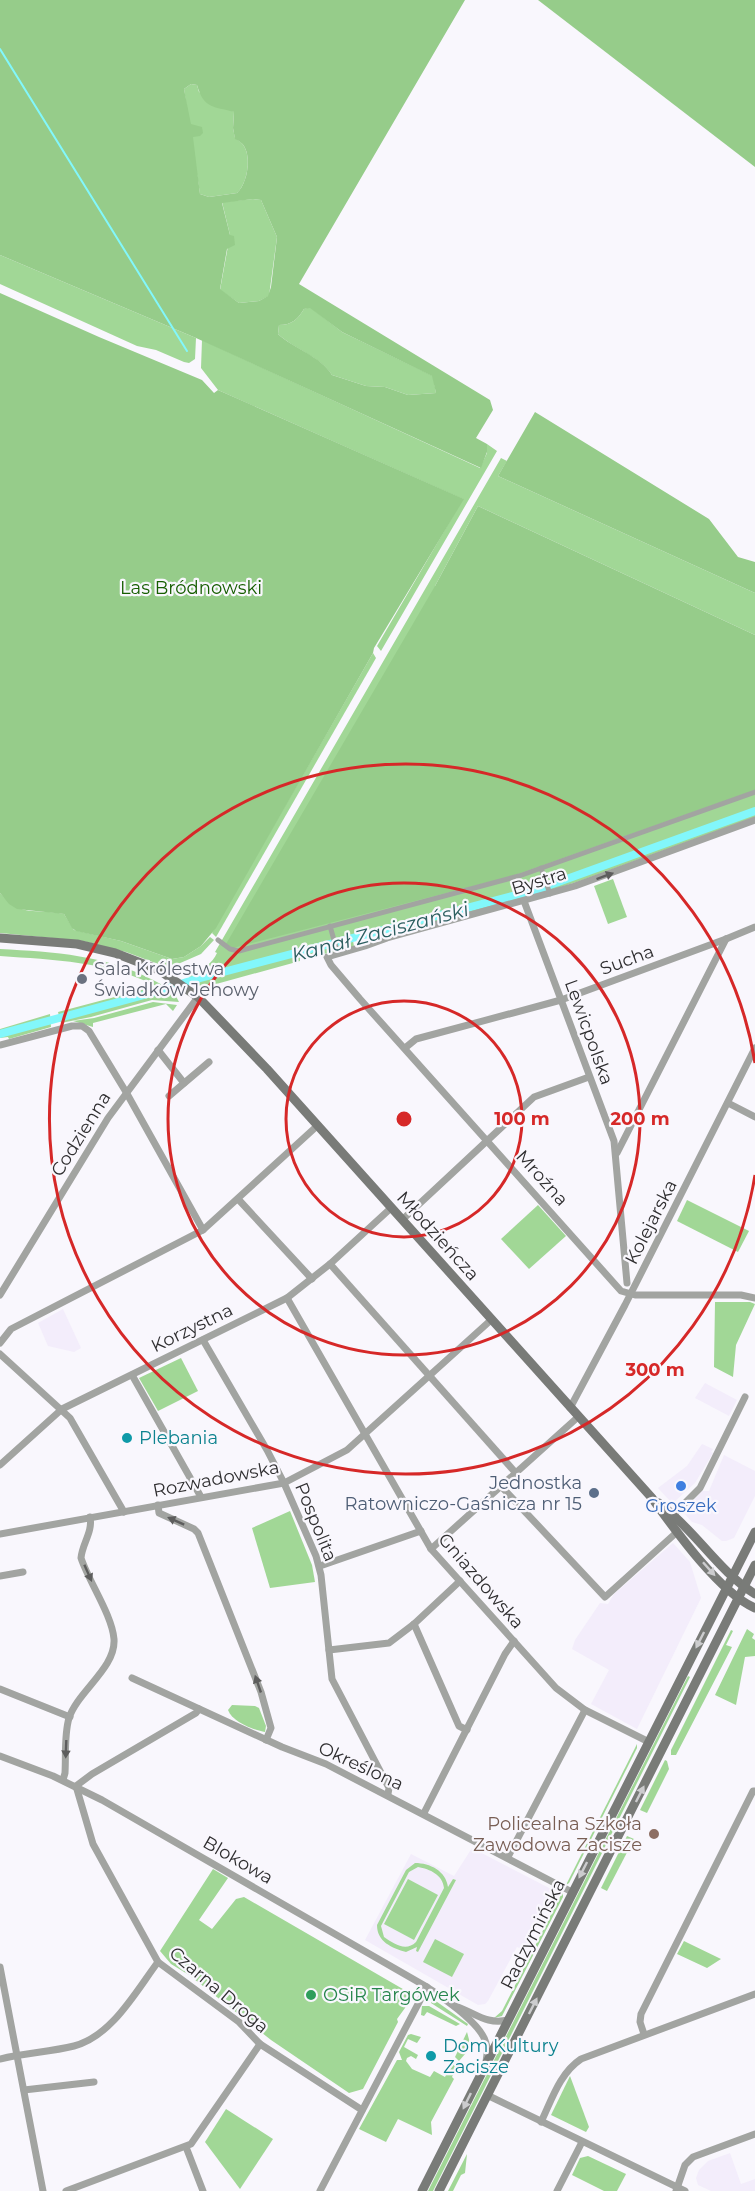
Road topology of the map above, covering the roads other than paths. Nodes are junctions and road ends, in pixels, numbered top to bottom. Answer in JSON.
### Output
{"nodes":[{"id":1,"x":755,"y":792,"type":"edge"},
{"id":2,"x":755,"y":820,"type":"edge"},
{"id":3,"x":541,"y":868,"type":"junction"},
{"id":4,"x":549,"y":891,"type":"junction"},
{"id":5,"x":524,"y":901,"type":"junction"},
{"id":6,"x":330,"y":926,"type":"junction"},
{"id":7,"x":755,"y":927,"type":"edge"},
{"id":8,"x":0,"y":938,"type":"edge"},
{"id":9,"x":726,"y":939,"type":"junction"},
{"id":10,"x":218,"y":940,"type":"dead end"},
{"id":11,"x":337,"y":951,"type":"junction"},
{"id":12,"x":327,"y":957,"type":"joint"},
{"id":13,"x":198,"y":998,"type":"junction"},
{"id":14,"x":561,"y":1000,"type":"junction"},
{"id":15,"x":0,"y":1045,"type":"edge"},
{"id":16,"x":405,"y":1048,"type":"junction"},
{"id":17,"x":755,"y":1048,"type":"edge"},
{"id":18,"x":158,"y":1050,"type":"junction"},
{"id":19,"x":209,"y":1062,"type":"dead end"},
{"id":20,"x":589,"y":1077,"type":"junction"},
{"id":21,"x":184,"y":1083,"type":"junction"},
{"id":22,"x":126,"y":1092,"type":"junction"},
{"id":23,"x":169,"y":1096,"type":"dead end"},
{"id":24,"x":728,"y":1103,"type":"junction"},
{"id":25,"x":755,"y":1117,"type":"edge"},
{"id":26,"x":317,"y":1126,"type":"junction"},
{"id":27,"x":487,"y":1139,"type":"junction"},
{"id":28,"x":617,"y":1153,"type":"junction"},
{"id":29,"x":238,"y":1199,"type":"junction"},
{"id":30,"x":391,"y":1208,"type":"junction"},
{"id":31,"x":402,"y":1220,"type":"junction"},
{"id":32,"x":203,"y":1230,"type":"junction"},
{"id":33,"x":330,"y":1264,"type":"junction"},
{"id":34,"x":312,"y":1279,"type":"junction"},
{"id":35,"x":627,"y":1283,"type":"dead end"},
{"id":36,"x":0,"y":1295,"type":"edge"},
{"id":37,"x":630,"y":1295,"type":"junction"},
{"id":38,"x":288,"y":1298,"type":"junction"},
{"id":39,"x":755,"y":1298,"type":"edge"},
{"id":40,"x":491,"y":1320,"type":"junction"},
{"id":41,"x":203,"y":1340,"type":"junction"},
{"id":42,"x":0,"y":1343,"type":"edge"},
{"id":43,"x":0,"y":1354,"type":"edge"},
{"id":44,"x":132,"y":1375,"type":"junction"},
{"id":45,"x":430,"y":1375,"type":"junction"},
{"id":46,"x":745,"y":1397,"type":"dead end"},
{"id":47,"x":570,"y":1408,"type":"junction"},
{"id":48,"x":62,"y":1409,"type":"junction"},
{"id":49,"x":578,"y":1417,"type":"junction"},
{"id":50,"x":366,"y":1432,"type":"junction"},
{"id":51,"x":0,"y":1465,"type":"edge"},
{"id":52,"x":515,"y":1472,"type":"junction"},
{"id":53,"x":284,"y":1483,"type":"junction"},
{"id":54,"x":500,"y":1485,"type":"junction"},
{"id":55,"x":201,"y":1497,"type":"junction"},
{"id":56,"x":652,"y":1498,"type":"junction"},
{"id":57,"x":158,"y":1505,"type":"junction"},
{"id":58,"x":124,"y":1512,"type":"junction"},
{"id":59,"x":674,"y":1514,"type":"junction"},
{"id":60,"x":90,"y":1517,"type":"junction"},
{"id":61,"x":421,"y":1532,"type":"junction"},
{"id":62,"x":677,"y":1532,"type":"junction"},
{"id":63,"x":755,"y":1532,"type":"edge"},
{"id":64,"x":0,"y":1534,"type":"edge"},
{"id":65,"x":431,"y":1549,"type":"junction"},
{"id":66,"x":755,"y":1565,"type":"edge"},
{"id":67,"x":320,"y":1566,"type":"junction"},
{"id":68,"x":24,"y":1572,"type":"dead end"},
{"id":69,"x":733,"y":1575,"type":"junction"},
{"id":70,"x":0,"y":1576,"type":"edge"},
{"id":71,"x":460,"y":1581,"type":"junction"},
{"id":72,"x":744,"y":1586,"type":"junction"},
{"id":73,"x":726,"y":1588,"type":"junction"},
{"id":74,"x":755,"y":1594,"type":"edge"},
{"id":75,"x":738,"y":1598,"type":"junction"},
{"id":76,"x":755,"y":1608,"type":"edge"},
{"id":77,"x":414,"y":1624,"type":"junction"},
{"id":78,"x":514,"y":1641,"type":"junction"},
{"id":79,"x":329,"y":1650,"type":"junction"},
{"id":80,"x":132,"y":1678,"type":"dead end"},
{"id":81,"x":0,"y":1689,"type":"edge"},
{"id":82,"x":199,"y":1709,"type":"junction"},
{"id":83,"x":585,"y":1710,"type":"junction"},
{"id":84,"x":70,"y":1718,"type":"junction"},
{"id":85,"x":467,"y":1730,"type":"junction"},
{"id":86,"x":266,"y":1740,"type":"junction"},
{"id":87,"x":649,"y":1742,"type":"junction"},
{"id":88,"x":0,"y":1756,"type":"edge"},
{"id":89,"x":63,"y":1780,"type":"junction"},
{"id":90,"x":76,"y":1786,"type":"junction"},
{"id":91,"x":754,"y":1791,"type":"edge"},
{"id":92,"x":388,"y":1794,"type":"junction"},
{"id":93,"x":424,"y":1813,"type":"junction"},
{"id":94,"x":508,"y":1857,"type":"junction"},
{"id":95,"x":572,"y":1892,"type":"junction"},
{"id":96,"x":158,"y":1962,"type":"junction"},
{"id":97,"x":0,"y":1967,"type":"edge"},
{"id":98,"x":427,"y":1987,"type":"junction"},
{"id":99,"x":755,"y":1994,"type":"edge"},
{"id":100,"x":454,"y":2006,"type":"junction"},
{"id":101,"x":508,"y":2020,"type":"junction"},
{"id":102,"x":644,"y":2034,"type":"junction"},
{"id":103,"x":260,"y":2044,"type":"junction"},
{"id":104,"x":17,"y":2056,"type":"junction"},
{"id":105,"x":0,"y":2059,"type":"edge"},
{"id":106,"x":486,"y":2062,"type":"junction"},
{"id":107,"x":94,"y":2082,"type":"dead end"},
{"id":108,"x":24,"y":2090,"type":"junction"},
{"id":109,"x":487,"y":2095,"type":"junction"},
{"id":110,"x":362,"y":2110,"type":"junction"},
{"id":111,"x":541,"y":2122,"type":"junction"},
{"id":112,"x":755,"y":2134,"type":"edge"},
{"id":113,"x":582,"y":2142,"type":"junction"},
{"id":114,"x":186,"y":2147,"type":"junction"},
{"id":115,"x":679,"y":2190,"type":"edge"},
{"id":116,"x":43,"y":2191,"type":"edge"},
{"id":117,"x":66,"y":2191,"type":"edge"},
{"id":118,"x":203,"y":2191,"type":"edge"},
{"id":119,"x":320,"y":2191,"type":"edge"},
{"id":120,"x":422,"y":2191,"type":"edge"},
{"id":121,"x":440,"y":2191,"type":"edge"},
{"id":122,"x":557,"y":2191,"type":"edge"}],
"edges":[{"from":1,"to":3,"type":"street"},
{"from":4,"to":2,"type":"street","name":"Bystra","one_way":true},
{"from":3,"to":4,"type":"street"},
{"from":3,"to":6,"type":"street"},
{"from":4,"to":5,"type":"street","name":"Bystra"},
{"from":5,"to":11,"type":"street","name":"Bystra"},
{"from":5,"to":14,"type":"street","name":"Lewicpolska"},
{"from":6,"to":10,"type":"street"},
{"from":6,"to":11,"type":"street"},
{"from":7,"to":9,"type":"street","name":"Sucha"},
{"from":8,"to":13,"type":"main road","name":"Młodzieńcza"},
{"from":9,"to":14,"type":"street","name":"Sucha"},
{"from":9,"to":28,"type":"street"},
{"from":11,"to":12,"type":"street","name":"Bystra"},
{"from":12,"to":16,"type":"street","name":"Mroźna"},
{"from":13,"to":18,"type":"street","name":"Codzienna"},
{"from":13,"to":26,"type":"main road","name":"Młodzieńcza"},
{"from":14,"to":16,"type":"street","name":"Sucha"},
{"from":14,"to":20,"type":"street","name":"Lewicpolska"},
{"from":15,"to":22,"type":"street"},
{"from":16,"to":27,"type":"street","name":"Mroźna"},
{"from":17,"to":24,"type":"street","name":"Kolejarska"},
{"from":18,"to":21,"type":"street"},
{"from":18,"to":22,"type":"street","name":"Codzienna"},
{"from":19,"to":21,"type":"street"},
{"from":20,"to":27,"type":"street"},
{"from":20,"to":28,"type":"street","name":"Lewicpolska"},
{"from":21,"to":23,"type":"street"},
{"from":22,"to":32,"type":"street"},
{"from":22,"to":36,"type":"street","name":"Codzienna"},
{"from":24,"to":25,"type":"street"},
{"from":24,"to":37,"type":"street","name":"Kolejarska"},
{"from":26,"to":29,"type":"street"},
{"from":26,"to":30,"type":"main road","name":"Młodzieńcza"},
{"from":27,"to":31,"type":"street"},
{"from":27,"to":37,"type":"street","name":"Mroźna"},
{"from":28,"to":35,"type":"street","name":"Lewicpolska"},
{"from":29,"to":32,"type":"street"},
{"from":29,"to":34,"type":"street"},
{"from":30,"to":31,"type":"main road","name":"Młodzieńcza"},
{"from":30,"to":33,"type":"street","name":"Korzystna"},
{"from":31,"to":40,"type":"main road","name":"Młodzieńcza"},
{"from":32,"to":42,"type":"street"},
{"from":33,"to":34,"type":"street","name":"Korzystna"},
{"from":33,"to":45,"type":"street"},
{"from":34,"to":38,"type":"street","name":"Korzystna"},
{"from":37,"to":39,"type":"street"},
{"from":37,"to":47,"type":"street","name":"Kolejarska"},
{"from":38,"to":41,"type":"street","name":"Korzystna"},
{"from":38,"to":50,"type":"street","name":"Gniazdowska"},
{"from":40,"to":45,"type":"street","name":"Rozwadowska"},
{"from":40,"to":47,"type":"main road","name":"Młodzieńcza"},
{"from":41,"to":44,"type":"street","name":"Korzystna"},
{"from":41,"to":53,"type":"street","name":"Pospolita"},
{"from":43,"to":48,"type":"street"},
{"from":44,"to":48,"type":"street","name":"Korzystna"},
{"from":44,"to":55,"type":"street"},
{"from":45,"to":50,"type":"street","name":"Rozwadowska"},
{"from":45,"to":52,"type":"street"},
{"from":46,"to":59,"type":"street"},
{"from":47,"to":49,"type":"main road","name":"Młodzieńcza"},
{"from":48,"to":51,"type":"street","name":"Korzystna"},
{"from":48,"to":58,"type":"street"},
{"from":49,"to":52,"type":"street"},
{"from":49,"to":56,"type":"main road","name":"Młodzieńcza"},
{"from":50,"to":53,"type":"street","name":"Rozwadowska"},
{"from":50,"to":61,"type":"street","name":"Gniazdowska"},
{"from":52,"to":54,"type":"street"},
{"from":53,"to":55,"type":"street","name":"Rozwadowska"},
{"from":53,"to":67,"type":"street","name":"Pospolita"},
{"from":54,"to":62,"type":"street"},
{"from":54,"to":65,"type":"street"},
{"from":55,"to":57,"type":"street","name":"Rozwadowska"},
{"from":56,"to":59,"type":"main road","name":"Młodzieńcza"},
{"from":56,"to":62,"type":"main road","name":"Młodzieńcza"},
{"from":57,"to":58,"type":"street","name":"Rozwadowska"},
{"from":86,"to":57,"type":"street","one_way":true},
{"from":58,"to":60,"type":"street","name":"Rozwadowska"},
{"from":59,"to":69,"type":"main road","name":"Młodzieńcza"},
{"from":60,"to":64,"type":"street","name":"Rozwadowska"},
{"from":60,"to":84,"type":"street","one_way":true},
{"from":61,"to":65,"type":"street","name":"Gniazdowska"},
{"from":61,"to":67,"type":"street"},
{"from":62,"to":73,"type":"main road","name":"Młodzieńcza","one_way":true},
{"from":63,"to":69,"type":"main road","name":"Radzymińska"},
{"from":65,"to":71,"type":"street","name":"Gniazdowska"},
{"from":66,"to":72,"type":"main road","name":"Radzymińska"},
{"from":67,"to":79,"type":"street","name":"Pospolita"},
{"from":68,"to":70,"type":"street"},
{"from":69,"to":72,"type":"main road","name":"Młodzieńcza"},
{"from":69,"to":73,"type":"main road","name":"Radzymińska"},
{"from":71,"to":77,"type":"street"},
{"from":71,"to":78,"type":"street","name":"Gniazdowska"},
{"from":72,"to":74,"type":"main road","name":"Młodzieńcza"},
{"from":72,"to":75,"type":"main road","name":"Radzymińska"},
{"from":73,"to":75,"type":"main road","name":"Młodzieńcza"},
{"from":73,"to":87,"type":"main road","name":"Radzymińska","one_way":true},
{"from":75,"to":76,"type":"main road","name":"Młodzieńcza"},
{"from":109,"to":75,"type":"main road","name":"Radzymińska","one_way":true},
{"from":77,"to":79,"type":"street"},
{"from":77,"to":85,"type":"street"},
{"from":78,"to":83,"type":"street","name":"Gniazdowska"},
{"from":78,"to":85,"type":"street"},
{"from":79,"to":92,"type":"street","name":"Pospolita"},
{"from":80,"to":82,"type":"street","name":"Określona"},
{"from":81,"to":84,"type":"street"},
{"from":82,"to":86,"type":"street","name":"Określona"},
{"from":82,"to":90,"type":"street"},
{"from":83,"to":87,"type":"street","name":"Gniazdowska"},
{"from":83,"to":94,"type":"street"},
{"from":84,"to":89,"type":"street","one_way":true},
{"from":85,"to":93,"type":"street"},
{"from":86,"to":92,"type":"street","name":"Określona"},
{"from":87,"to":95,"type":"main road","name":"Radzymińska","one_way":true},
{"from":88,"to":89,"type":"street","name":"Blokowa"},
{"from":89,"to":90,"type":"street","name":"Blokowa"},
{"from":90,"to":96,"type":"street","name":"Czarna Droga"},
{"from":90,"to":98,"type":"street","name":"Blokowa"},
{"from":91,"to":102,"type":"street"},
{"from":92,"to":93,"type":"street","name":"Określona"},
{"from":93,"to":94,"type":"street","name":"Określona"},
{"from":94,"to":95,"type":"street","name":"Określona"},
{"from":95,"to":101,"type":"main road","name":"Radzymińska"},
{"from":96,"to":103,"type":"street","name":"Czarna Droga"},
{"from":96,"to":104,"type":"street"},
{"from":97,"to":104,"type":"street"},
{"from":98,"to":100,"type":"street","name":"Blokowa"},
{"from":98,"to":110,"type":"street"},
{"from":99,"to":102,"type":"street"},
{"from":100,"to":101,"type":"street","name":"Blokowa"},
{"from":100,"to":106,"type":"street","name":"Blokowa"},
{"from":101,"to":106,"type":"main road","name":"Radzymińska"},
{"from":102,"to":111,"type":"street"},
{"from":103,"to":110,"type":"street","name":"Czarna Droga"},
{"from":103,"to":114,"type":"street"},
{"from":104,"to":105,"type":"street"},
{"from":104,"to":108,"type":"street"},
{"from":106,"to":120,"type":"main road","name":"Radzymińska","one_way":true},
{"from":107,"to":108,"type":"street"},
{"from":108,"to":116,"type":"street"},
{"from":109,"to":111,"type":"street"},
{"from":109,"to":121,"type":"main road","name":"Radzymińska"},
{"from":110,"to":119,"type":"street"},
{"from":111,"to":113,"type":"street"},
{"from":112,"to":115,"type":"street"},
{"from":113,"to":115,"type":"street"},
{"from":113,"to":122,"type":"street"},
{"from":114,"to":117,"type":"street"},
{"from":114,"to":118,"type":"street"}]}
